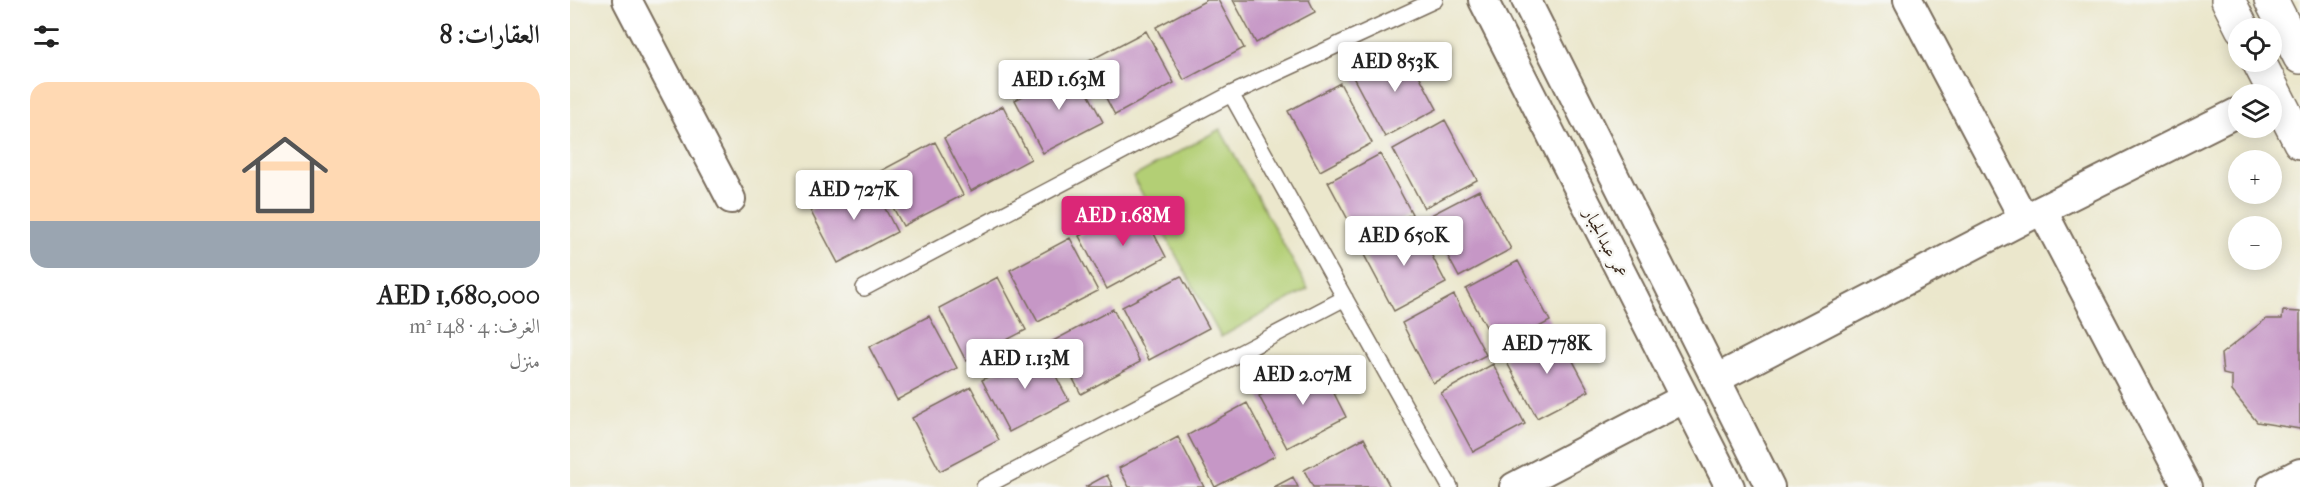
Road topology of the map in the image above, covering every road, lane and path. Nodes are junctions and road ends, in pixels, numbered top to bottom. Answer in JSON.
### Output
{"nodes":[{"id":1,"x":627,"y":0,"type":"edge"},
{"id":2,"x":1435,"y":0,"type":"edge"},
{"id":3,"x":1483,"y":0,"type":"edge"},
{"id":4,"x":1526,"y":0,"type":"edge"},
{"id":5,"x":1908,"y":0,"type":"edge"},
{"id":6,"x":2228,"y":0,"type":"edge"},
{"id":7,"x":2271,"y":0,"type":"edge"},
{"id":8,"x":2237,"y":18,"type":"edge"},
{"id":9,"x":2300,"y":57,"type":"edge"},
{"id":10,"x":1231,"y":94,"type":"junction"},
{"id":11,"x":2282,"y":110,"type":"edge"},
{"id":12,"x":2228,"y":117,"type":"edge"},
{"id":13,"x":2300,"y":142,"type":"edge"},
{"id":14,"x":731,"y":199,"type":"dead end"},
{"id":15,"x":2033,"y":215,"type":"junction"},
{"id":16,"x":864,"y":288,"type":"dead end"},
{"id":17,"x":1345,"y":298,"type":"junction"},
{"id":18,"x":1716,"y":379,"type":"junction"},
{"id":19,"x":1685,"y":398,"type":"junction"},
{"id":20,"x":2300,"y":473,"type":"edge"},
{"id":21,"x":984,"y":487,"type":"edge"},
{"id":22,"x":1450,"y":487,"type":"edge"},
{"id":23,"x":1514,"y":487,"type":"edge"},
{"id":24,"x":1730,"y":487,"type":"edge"},
{"id":25,"x":1770,"y":487,"type":"edge"},
{"id":26,"x":2187,"y":487,"type":"edge"},
{"id":27,"x":2272,"y":487,"type":"edge"}],
"edges":[{"from":1,"to":14,"type":"street"},
{"from":2,"to":10,"type":"lane"},
{"from":3,"to":19,"type":"street","name":"عمر عبدالجبار"},
{"from":4,"to":18,"type":"street","name":"عمر عبدالجبار"},
{"from":5,"to":15,"type":"street"},
{"from":6,"to":8,"type":"street"},
{"from":7,"to":9,"type":"street"},
{"from":10,"to":16,"type":"lane"},
{"from":10,"to":17,"type":"lane"},
{"from":11,"to":13,"type":"street"},
{"from":12,"to":15,"type":"street"},
{"from":15,"to":18,"type":"street"},
{"from":15,"to":26,"type":"street"},
{"from":17,"to":21,"type":"lane"},
{"from":17,"to":22,"type":"lane"},
{"from":18,"to":25,"type":"street","name":"عمر عبدالجبار"},
{"from":19,"to":23,"type":"street"},
{"from":19,"to":24,"type":"street","name":"عمر عبدالجبار"},
{"from":20,"to":27,"type":"street"}]}
